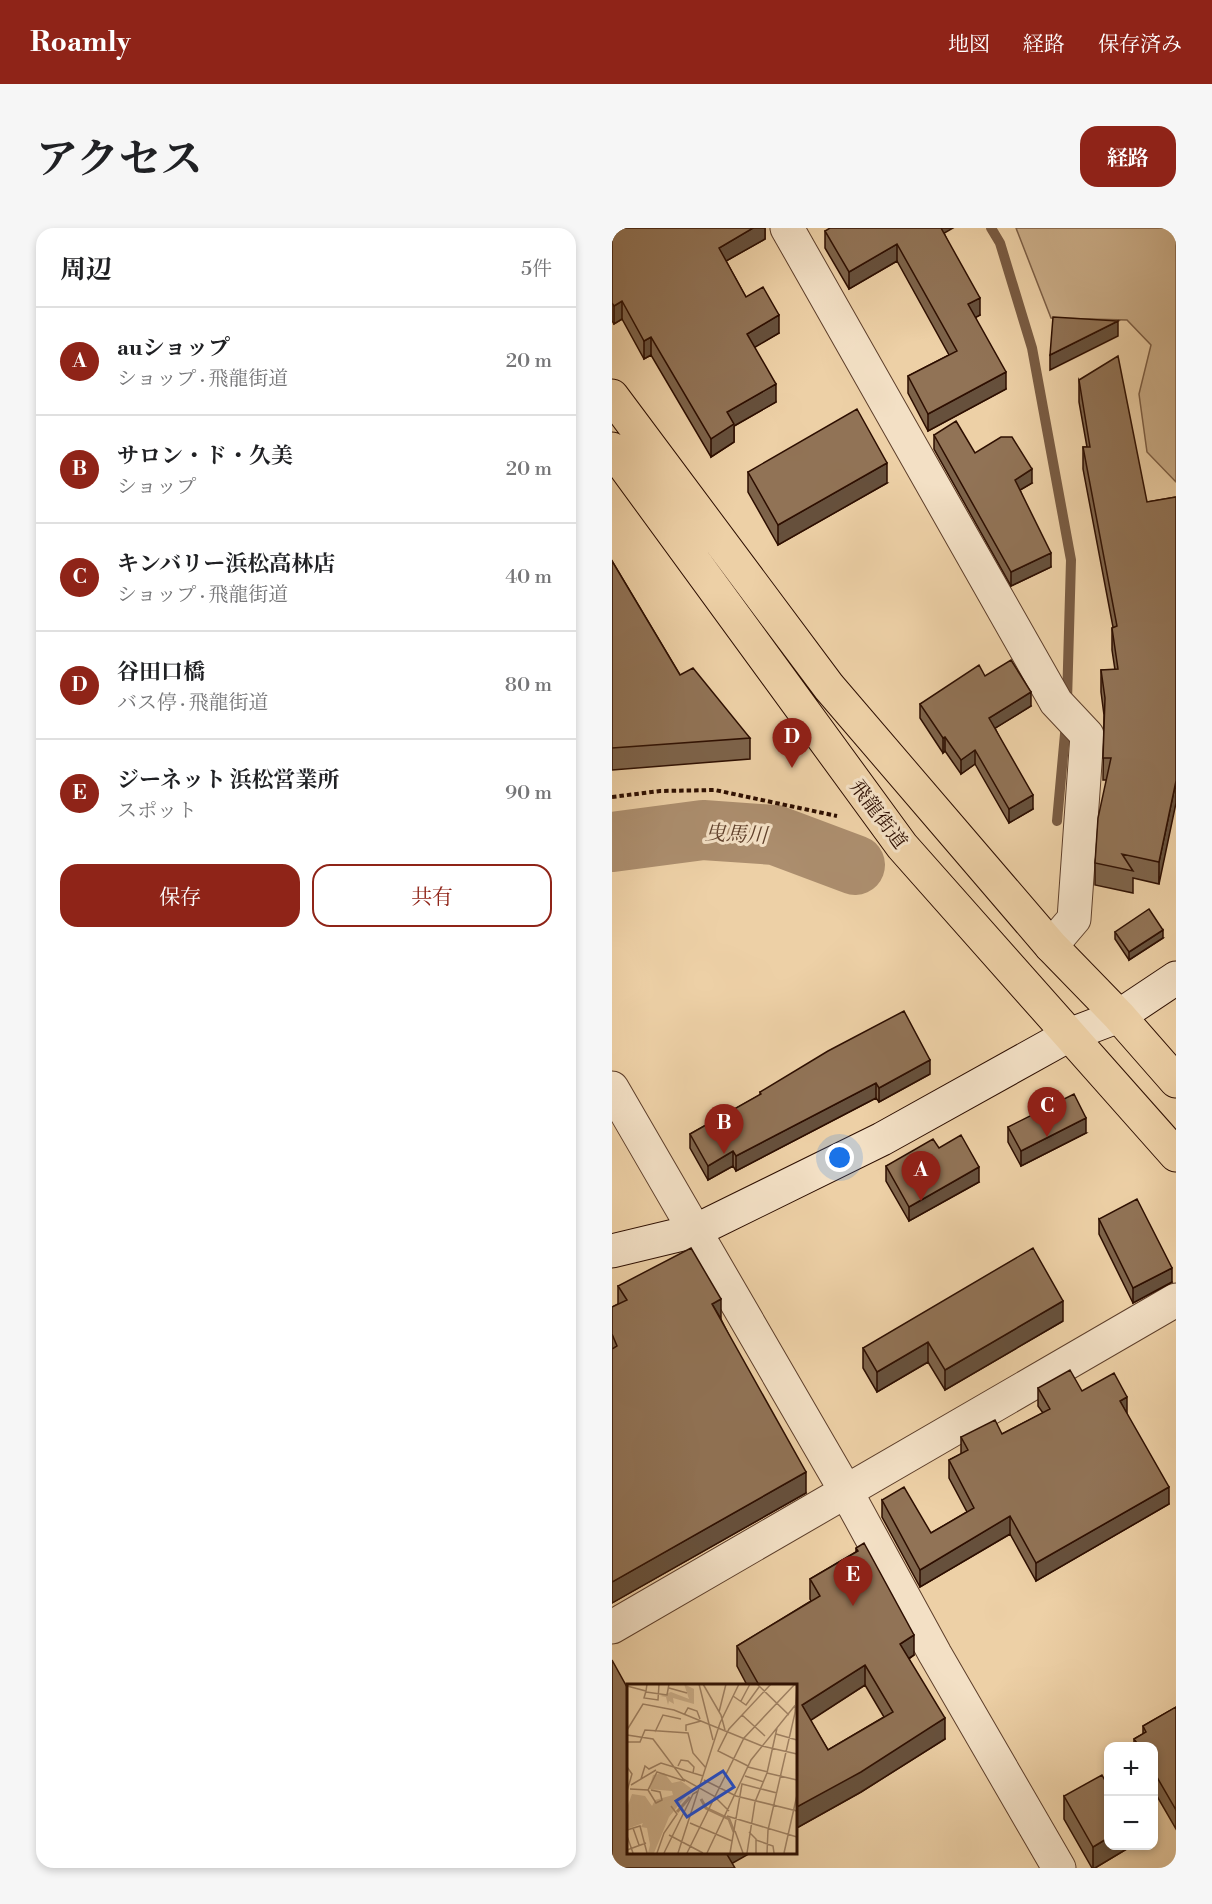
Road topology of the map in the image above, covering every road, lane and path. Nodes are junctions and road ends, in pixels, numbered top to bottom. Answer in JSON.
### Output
{"nodes":[{"id":1,"x":787,"y":228,"type":"edge"},
{"id":2,"x":612,"y":396,"type":"edge"},
{"id":3,"x":612,"y":448,"type":"edge"},
{"id":4,"x":612,"y":797,"type":"edge"},
{"id":5,"x":888,"y":826,"type":"junction"},
{"id":6,"x":1051,"y":946,"type":"junction"},
{"id":7,"x":1176,"y":978,"type":"edge"},
{"id":8,"x":1119,"y":1016,"type":"junction"},
{"id":9,"x":1069,"y":1035,"type":"junction"},
{"id":10,"x":1176,"y":1081,"type":"edge"},
{"id":11,"x":612,"y":1088,"type":"edge"},
{"id":12,"x":1176,"y":1155,"type":"edge"},
{"id":13,"x":695,"y":1231,"type":"junction"},
{"id":14,"x":612,"y":1251,"type":"edge"},
{"id":15,"x":1176,"y":1300,"type":"edge"},
{"id":16,"x":847,"y":1493,"type":"junction"},
{"id":17,"x":612,"y":1627,"type":"edge"},
{"id":18,"x":1059,"y":1868,"type":"edge"}],
"edges":[{"from":1,"to":6,"type":"street"},
{"from":2,"to":6,"type":"highway"},
{"from":3,"to":5,"type":"highway","name":"飛龍街道"},
{"from":4,"to":5,"type":"path"},
{"from":5,"to":9,"type":"highway","name":"飛龍街道"},
{"from":6,"to":8,"type":"highway"},
{"from":7,"to":8,"type":"street"},
{"from":8,"to":9,"type":"street"},
{"from":8,"to":10,"type":"highway"},
{"from":9,"to":12,"type":"highway","name":"飛龍街道"},
{"from":9,"to":13,"type":"street"},
{"from":11,"to":13,"type":"street"},
{"from":13,"to":14,"type":"street"},
{"from":13,"to":16,"type":"street"},
{"from":15,"to":16,"type":"street"},
{"from":16,"to":17,"type":"street"},
{"from":16,"to":18,"type":"street"}]}
